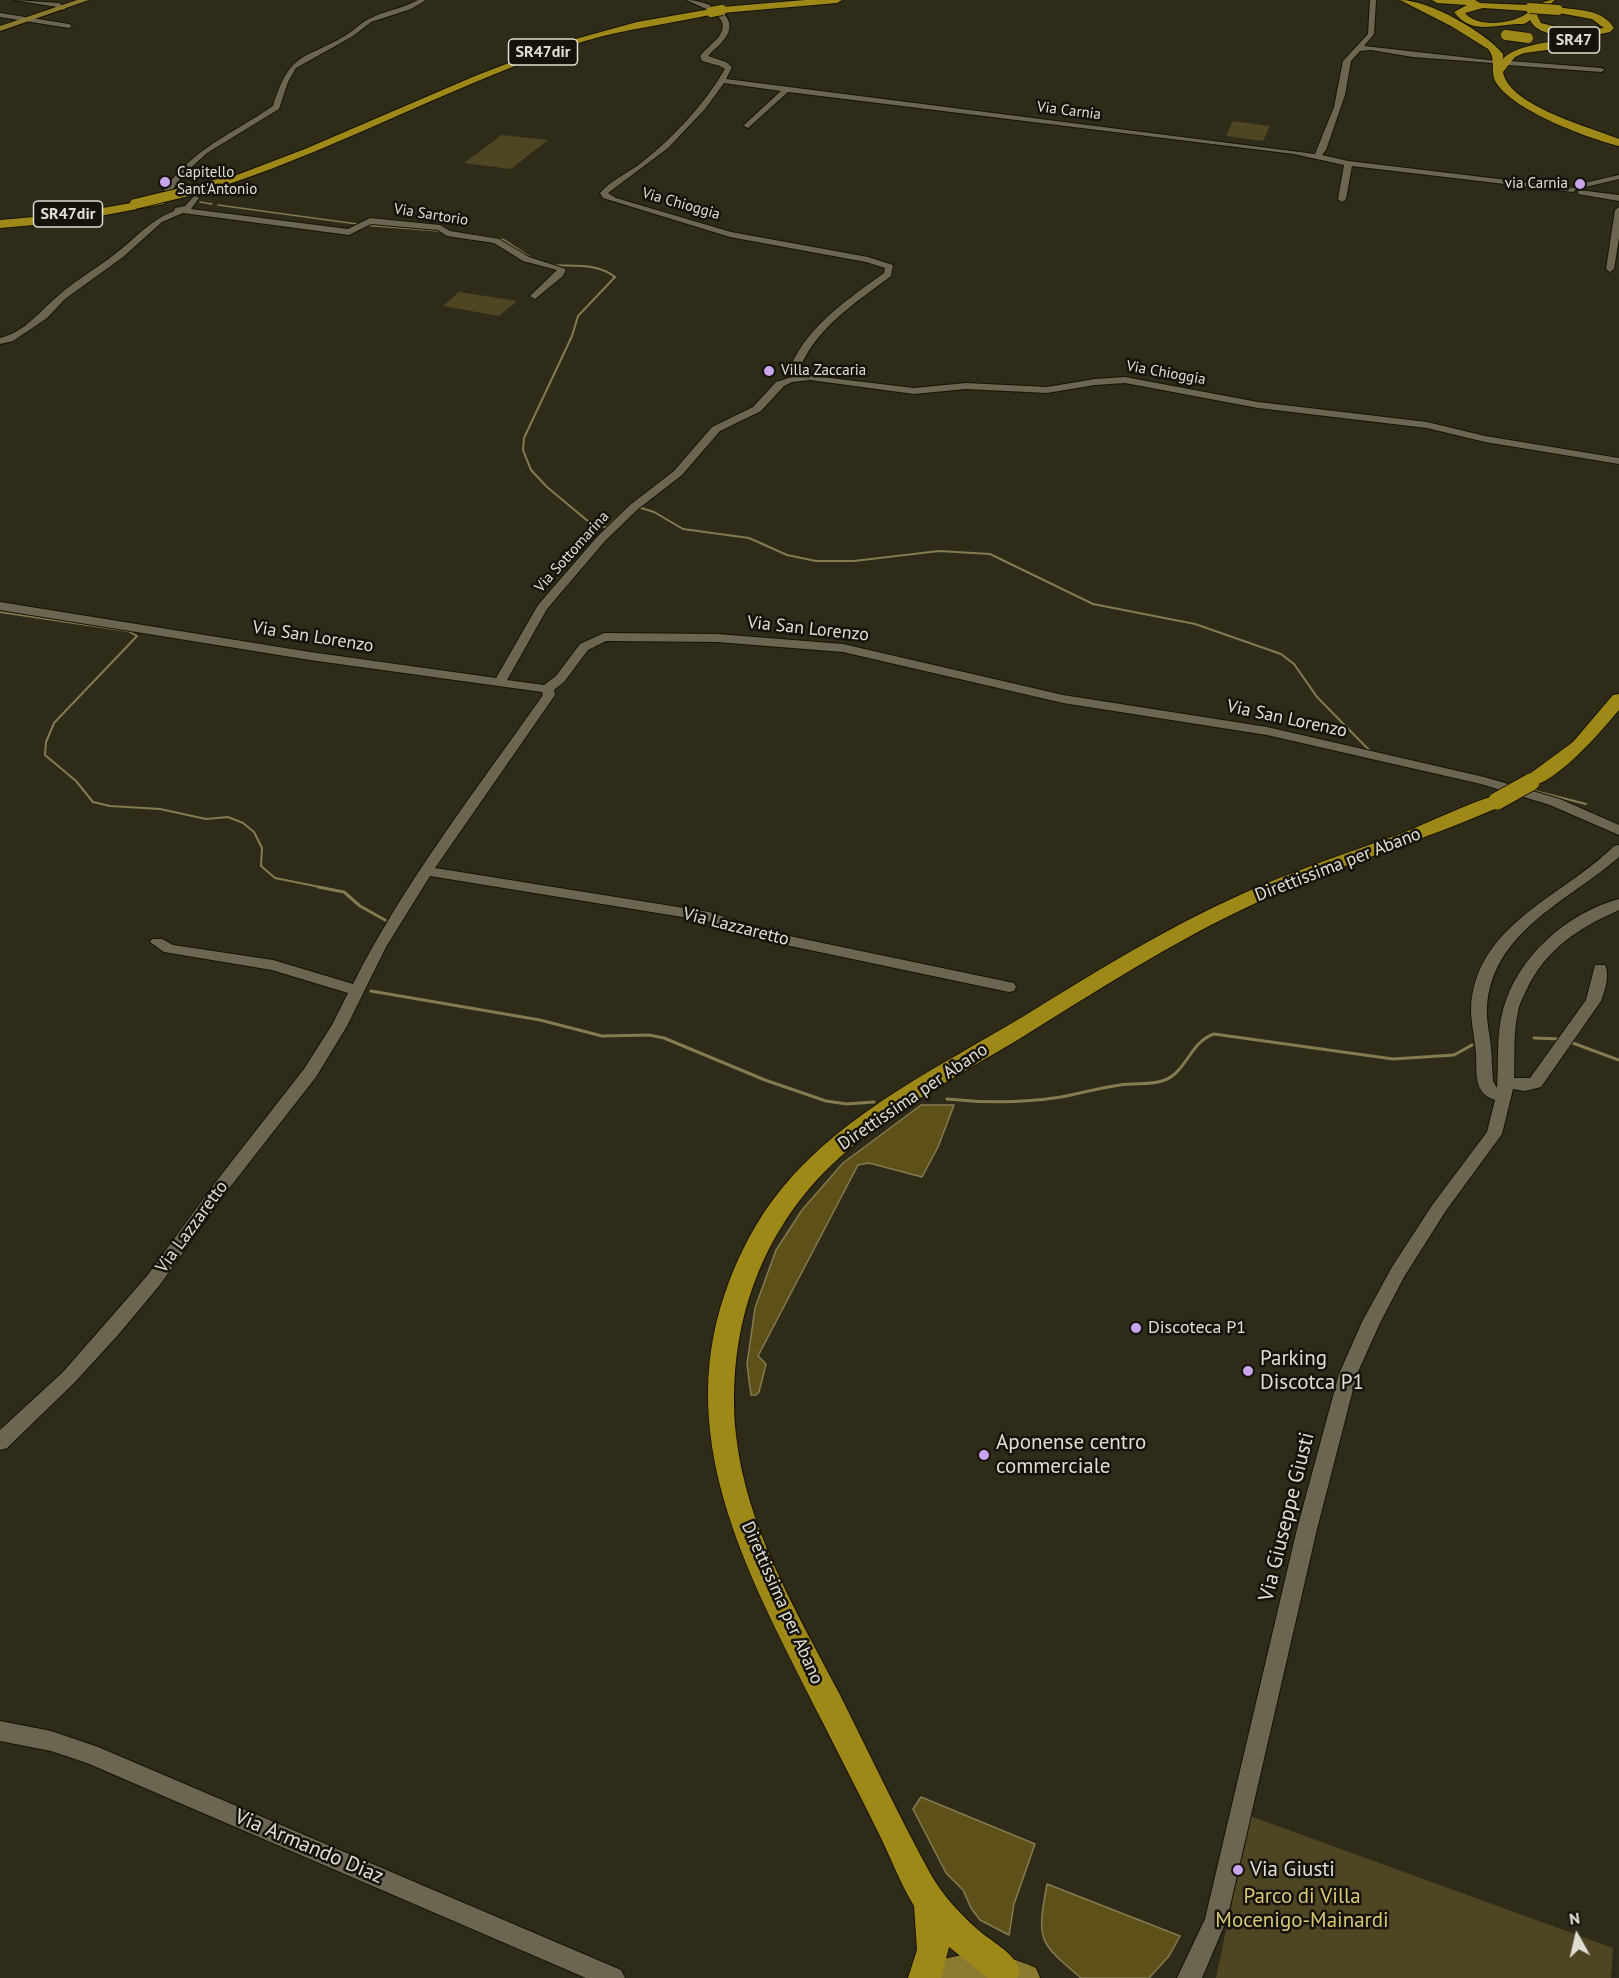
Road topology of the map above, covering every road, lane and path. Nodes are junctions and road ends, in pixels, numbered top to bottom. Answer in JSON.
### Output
{"nodes":[{"id":1,"x":17,"y":0,"type":"edge"},
{"id":2,"x":84,"y":0,"type":"edge"},
{"id":3,"x":423,"y":0,"type":"edge"},
{"id":4,"x":690,"y":0,"type":"edge"},
{"id":5,"x":837,"y":0,"type":"edge"},
{"id":6,"x":1373,"y":0,"type":"edge"},
{"id":7,"x":1405,"y":0,"type":"edge"},
{"id":8,"x":1437,"y":0,"type":"edge"},
{"id":9,"x":1492,"y":0,"type":"edge"},
{"id":10,"x":1454,"y":1,"type":"edge"},
{"id":11,"x":1554,"y":5,"type":"edge"},
{"id":12,"x":56,"y":7,"type":"junction"},
{"id":13,"x":1530,"y":10,"type":"junction"},
{"id":14,"x":1608,"y":12,"type":"dead end"},
{"id":15,"x":0,"y":15,"type":"edge"},
{"id":16,"x":26,"y":20,"type":"junction"},
{"id":17,"x":2,"y":27,"type":"edge"},
{"id":18,"x":55,"y":33,"type":"dead end"},
{"id":19,"x":1511,"y":34,"type":"junction"},
{"id":20,"x":1619,"y":37,"type":"edge"},
{"id":21,"x":1367,"y":45,"type":"junction"},
{"id":22,"x":1493,"y":61,"type":"dead end"},
{"id":23,"x":1510,"y":63,"type":"dead end"},
{"id":24,"x":1601,"y":70,"type":"dead end"},
{"id":25,"x":1498,"y":72,"type":"junction"},
{"id":26,"x":722,"y":81,"type":"junction"},
{"id":27,"x":786,"y":90,"type":"junction"},
{"id":28,"x":383,"y":120,"type":"junction"},
{"id":29,"x":748,"y":126,"type":"dead end"},
{"id":30,"x":1619,"y":143,"type":"edge"},
{"id":31,"x":1317,"y":156,"type":"junction"},
{"id":32,"x":1348,"y":163,"type":"junction"},
{"id":33,"x":1619,"y":177,"type":"edge"},
{"id":34,"x":188,"y":187,"type":"junction"},
{"id":35,"x":1581,"y":189,"type":"junction"},
{"id":36,"x":198,"y":196,"type":"junction"},
{"id":37,"x":1619,"y":198,"type":"edge"},
{"id":38,"x":173,"y":199,"type":"junction"},
{"id":39,"x":1342,"y":199,"type":"dead end"},
{"id":40,"x":1619,"y":210,"type":"edge"},
{"id":41,"x":0,"y":221,"type":"edge"},
{"id":42,"x":1610,"y":268,"type":"dead end"},
{"id":43,"x":535,"y":296,"type":"dead end"},
{"id":44,"x":0,"y":341,"type":"edge"},
{"id":45,"x":801,"y":377,"type":"junction"},
{"id":46,"x":1619,"y":459,"type":"edge"},
{"id":47,"x":0,"y":606,"type":"edge"},
{"id":48,"x":500,"y":682,"type":"junction"},
{"id":49,"x":547,"y":689,"type":"junction"},
{"id":50,"x":1619,"y":699,"type":"edge"},
{"id":51,"x":1619,"y":831,"type":"edge"},
{"id":52,"x":1619,"y":849,"type":"edge"},
{"id":53,"x":426,"y":871,"type":"junction"},
{"id":54,"x":1618,"y":904,"type":"edge"},
{"id":55,"x":158,"y":942,"type":"dead end"},
{"id":56,"x":1600,"y":968,"type":"dead end"},
{"id":57,"x":1009,"y":987,"type":"dead end"},
{"id":58,"x":357,"y":990,"type":"junction"},
{"id":59,"x":1504,"y":1090,"type":"junction"},
{"id":60,"x":0,"y":1442,"type":"edge"},
{"id":61,"x":0,"y":1731,"type":"edge"},
{"id":62,"x":929,"y":1901,"type":"junction"},
{"id":63,"x":1015,"y":1974,"type":"edge"},
{"id":64,"x":613,"y":1978,"type":"edge"},
{"id":65,"x":924,"y":1978,"type":"edge"},
{"id":66,"x":932,"y":1978,"type":"edge"},
{"id":67,"x":1188,"y":1978,"type":"edge"}],
"edges":[{"from":1,"to":12,"type":"street"},
{"from":2,"to":12,"type":"main road"},
{"from":3,"to":38,"type":"street"},
{"from":4,"to":26,"type":"street"},
{"from":5,"to":28,"type":"highway","name":"SR47dir","number":"SR47dir"},
{"from":6,"to":21,"type":"street"},
{"from":7,"to":25,"type":"highway"},
{"from":8,"to":10,"type":"highway"},
{"from":8,"to":19,"type":"highway","number":"SR47"},
{"from":9,"to":13,"type":"highway"},
{"from":10,"to":13,"type":"highway"},
{"from":11,"to":13,"type":"highway"},
{"from":11,"to":13,"type":"highway"},
{"from":11,"to":14,"type":"highway"},
{"from":12,"to":16,"type":"main road"},
{"from":13,"to":13,"type":"highway"},
{"from":13,"to":19,"type":"highway"},
{"from":15,"to":16,"type":"street"},
{"from":16,"to":17,"type":"main road"},
{"from":16,"to":18,"type":"street"},
{"from":19,"to":20,"type":"highway","number":"SR47","bridge":true},
{"from":19,"to":25,"type":"highway"},
{"from":20,"to":25,"type":"highway"},
{"from":21,"to":22,"type":"street"},
{"from":21,"to":31,"type":"street"},
{"from":23,"to":24,"type":"street"},
{"from":25,"to":30,"type":"highway"},
{"from":26,"to":27,"type":"street","name":"Via Carnia"},
{"from":26,"to":45,"type":"street","name":"Via Chioggia"},
{"from":27,"to":29,"type":"street"},
{"from":27,"to":31,"type":"street","name":"Via Carnia"},
{"from":28,"to":34,"type":"highway"},
{"from":28,"to":36,"type":"highway"},
{"from":28,"to":41,"type":"highway","name":"SR47dir","number":"SR47dir","bridge":true},
{"from":31,"to":32,"type":"street","name":"Via Carnia"},
{"from":32,"to":35,"type":"street","name":"Via Carnia"},
{"from":32,"to":39,"type":"street"},
{"from":33,"to":35,"type":"street"},
{"from":34,"to":36,"type":"street"},
{"from":34,"to":38,"type":"street"},
{"from":35,"to":37,"type":"street","name":"Via Carnia"},
{"from":36,"to":38,"type":"street","name":"Via Sartorio"},
{"from":38,"to":41,"type":"highway"},
{"from":38,"to":43,"type":"street","name":"Via Sartorio"},
{"from":38,"to":44,"type":"street","name":"Via Sartorio"},
{"from":40,"to":42,"type":"street"},
{"from":45,"to":46,"type":"street","name":"Via Chioggia"},
{"from":45,"to":48,"type":"street","name":"Via Sottomarina"},
{"from":47,"to":48,"type":"street","name":"Via San Lorenzo"},
{"from":48,"to":49,"type":"street","name":"Via San Lorenzo"},
{"from":49,"to":51,"type":"street","name":"Via San Lorenzo"},
{"from":49,"to":53,"type":"street","name":"Via Lazzaretto"},
{"from":50,"to":62,"type":"highway","name":"Direttissima per Abano","bridge":true},
{"from":52,"to":59,"type":"street"},
{"from":53,"to":57,"type":"street","name":"Via Lazzaretto"},
{"from":53,"to":58,"type":"street","name":"Via Lazzaretto"},
{"from":54,"to":59,"type":"street","name":"Via Giuseppe Giusti"},
{"from":55,"to":58,"type":"street"},
{"from":56,"to":59,"type":"street"},
{"from":58,"to":60,"type":"street","name":"Via Lazzaretto"},
{"from":59,"to":67,"type":"street","name":"Via Giuseppe Giusti"},
{"from":61,"to":64,"type":"street","name":"Via Armando Diaz"},
{"from":62,"to":63,"type":"highway","name":"Direttissima per Abano"},
{"from":62,"to":65,"type":"highway","name":"Direttissima per Abano"},
{"from":63,"to":66,"type":"main road"}]}
